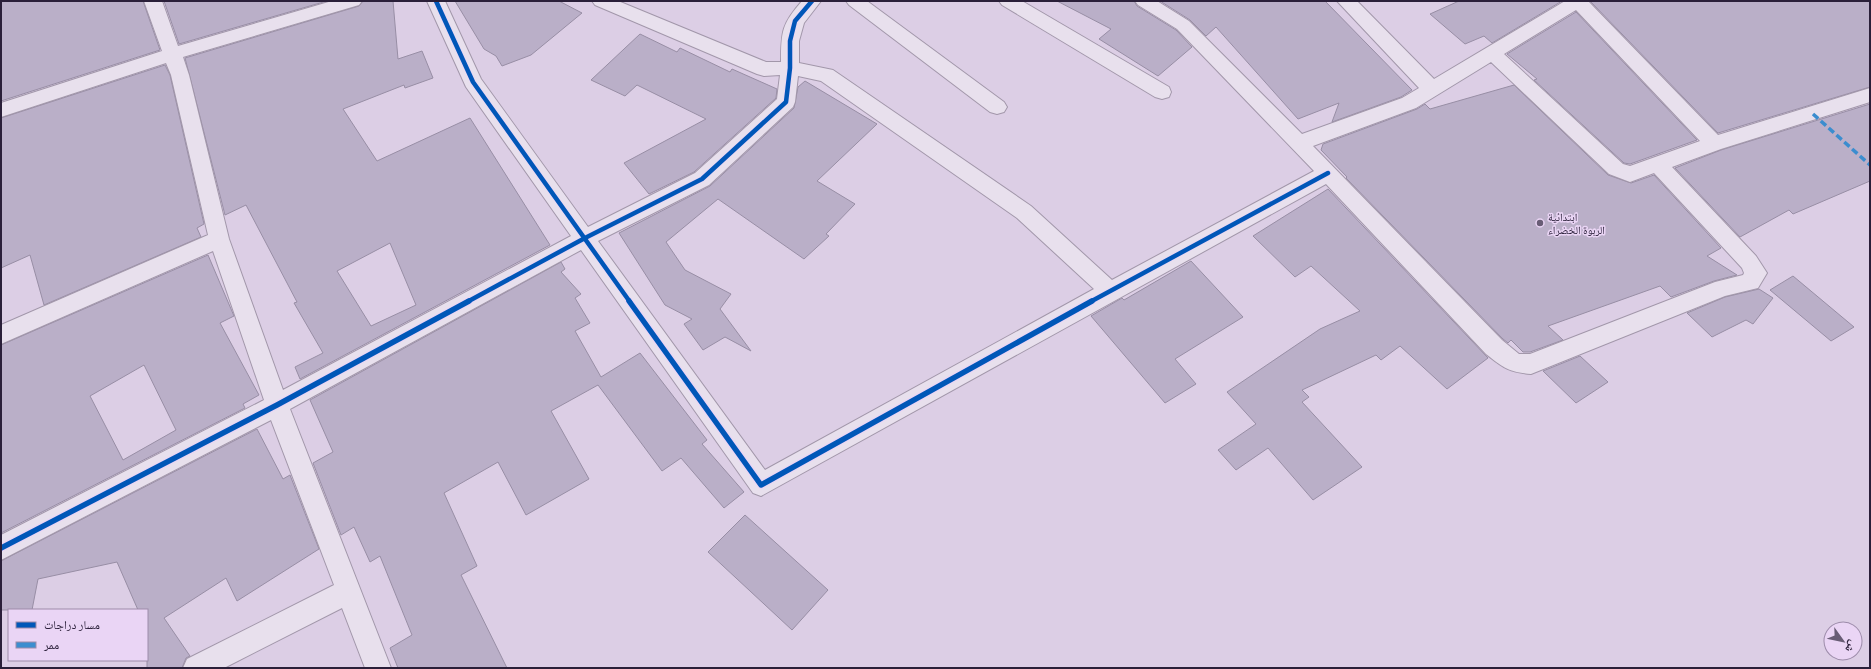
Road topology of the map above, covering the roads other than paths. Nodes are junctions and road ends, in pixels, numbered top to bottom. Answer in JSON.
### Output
{"nodes":[{"id":1,"x":153,"y":1,"type":"edge"},
{"id":2,"x":353,"y":1,"type":"edge"},
{"id":3,"x":436,"y":1,"type":"edge"},
{"id":4,"x":601,"y":1,"type":"edge"},
{"id":5,"x":812,"y":1,"type":"edge"},
{"id":6,"x":855,"y":1,"type":"edge"},
{"id":7,"x":1008,"y":1,"type":"edge"},
{"id":8,"x":1144,"y":1,"type":"edge"},
{"id":9,"x":1346,"y":1,"type":"edge"},
{"id":10,"x":1578,"y":1,"type":"edge"},
{"id":11,"x":1492,"y":53,"type":"junction"},
{"id":12,"x":172,"y":54,"type":"junction"},
{"id":13,"x":790,"y":68,"type":"junction"},
{"id":14,"x":1432,"y":89,"type":"junction"},
{"id":15,"x":1162,"y":92,"type":"dead end"},
{"id":16,"x":1870,"y":95,"type":"edge"},
{"id":17,"x":997,"y":107,"type":"dead end"},
{"id":18,"x":1,"y":110,"type":"edge"},
{"id":19,"x":1299,"y":143,"type":"junction"},
{"id":20,"x":1714,"y":144,"type":"junction"},
{"id":21,"x":1657,"y":164,"type":"junction"},
{"id":22,"x":1328,"y":173,"type":"junction"},
{"id":23,"x":585,"y":238,"type":"junction"},
{"id":24,"x":220,"y":239,"type":"junction"},
{"id":25,"x":1110,"y":290,"type":"junction"},
{"id":26,"x":1,"y":336,"type":"edge"},
{"id":27,"x":277,"y":404,"type":"junction"},
{"id":28,"x":1,"y":548,"type":"edge"},
{"id":29,"x":349,"y":590,"type":"junction"},
{"id":30,"x":196,"y":668,"type":"edge"},
{"id":31,"x":378,"y":668,"type":"edge"}],
"edges":[{"from":1,"to":12,"type":"street"},
{"from":2,"to":12,"type":"street"},
{"from":3,"to":23,"type":"street"},
{"from":4,"to":13,"type":"street"},
{"from":5,"to":13,"type":"street"},
{"from":6,"to":17,"type":"street"},
{"from":7,"to":15,"type":"street"},
{"from":8,"to":19,"type":"street"},
{"from":9,"to":14,"type":"street"},
{"from":10,"to":11,"type":"street"},
{"from":10,"to":20,"type":"street"},
{"from":11,"to":14,"type":"street"},
{"from":11,"to":21,"type":"street"},
{"from":12,"to":18,"type":"street"},
{"from":12,"to":24,"type":"street"},
{"from":13,"to":23,"type":"street"},
{"from":13,"to":25,"type":"street"},
{"from":14,"to":19,"type":"street"},
{"from":16,"to":20,"type":"street"},
{"from":19,"to":22,"type":"street"},
{"from":20,"to":21,"type":"street"},
{"from":21,"to":22,"type":"street"},
{"from":22,"to":25,"type":"street"},
{"from":23,"to":25,"type":"street"},
{"from":23,"to":27,"type":"street"},
{"from":24,"to":26,"type":"street"},
{"from":24,"to":27,"type":"street"},
{"from":27,"to":28,"type":"street"},
{"from":27,"to":29,"type":"street"},
{"from":29,"to":30,"type":"street"},
{"from":29,"to":31,"type":"street"}]}
